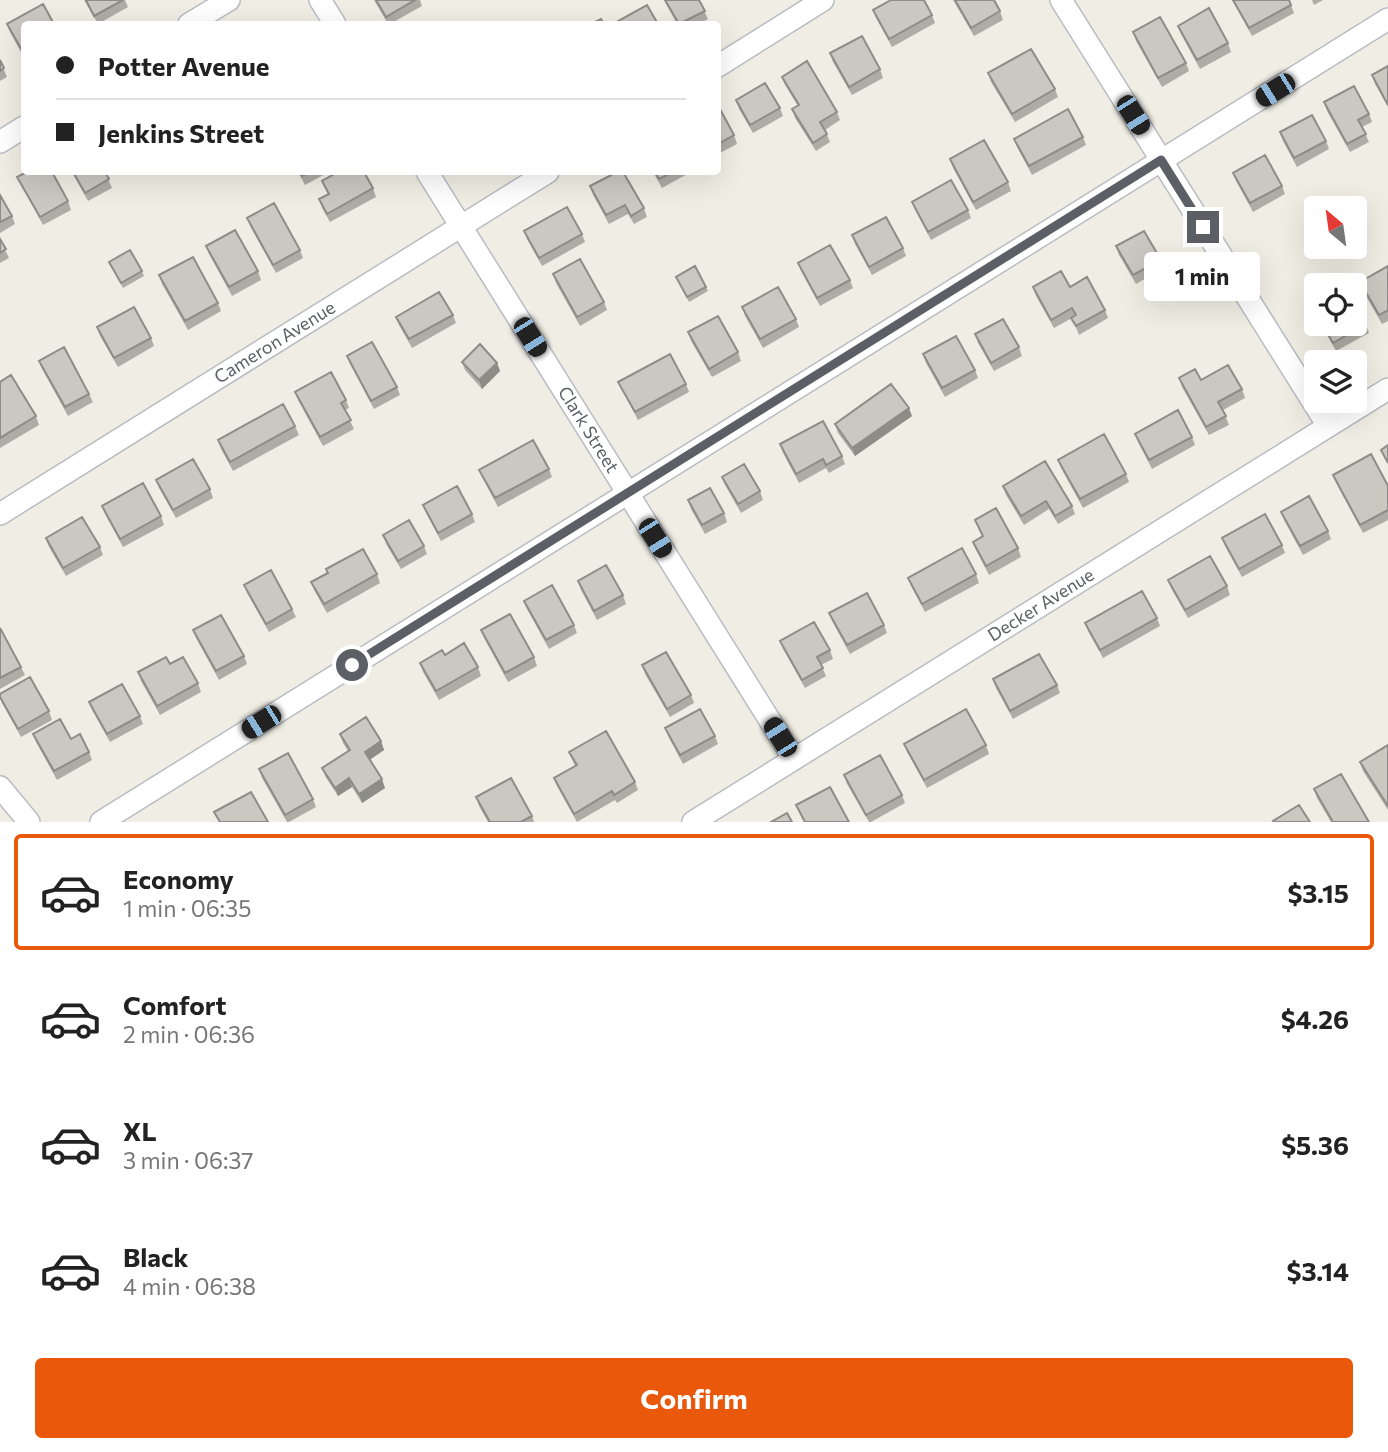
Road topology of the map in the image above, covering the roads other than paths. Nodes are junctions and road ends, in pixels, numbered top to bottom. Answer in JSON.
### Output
{"nodes":[{"id":1,"x":229,"y":0,"type":"edge"},
{"id":2,"x":320,"y":0,"type":"edge"},
{"id":3,"x":823,"y":0,"type":"edge"},
{"id":4,"x":1061,"y":0,"type":"edge"},
{"id":5,"x":1388,"y":19,"type":"edge"},
{"id":6,"x":194,"y":21,"type":"edge"},
{"id":7,"x":333,"y":21,"type":"edge"},
{"id":8,"x":721,"y":64,"type":"edge"},
{"id":9,"x":21,"y":129,"type":"edge"},
{"id":10,"x":0,"y":142,"type":"edge"},
{"id":11,"x":1161,"y":160,"type":"junction"},
{"id":12,"x":429,"y":175,"type":"edge"},
{"id":13,"x":543,"y":175,"type":"edge"},
{"id":14,"x":461,"y":226,"type":"junction"},
{"id":15,"x":1388,"y":388,"type":"edge"},
{"id":16,"x":1328,"y":426,"type":"junction"},
{"id":17,"x":627,"y":493,"type":"junction"},
{"id":18,"x":0,"y":514,"type":"edge"},
{"id":19,"x":794,"y":759,"type":"junction"},
{"id":20,"x":0,"y":787,"type":"edge"},
{"id":21,"x":29,"y":822,"type":"edge"},
{"id":22,"x":101,"y":822,"type":"edge"},
{"id":23,"x":693,"y":822,"type":"edge"}],
"edges":[{"from":1,"to":6,"type":"street"},
{"from":2,"to":7,"type":"street"},
{"from":3,"to":8,"type":"street"},
{"from":4,"to":11,"type":"street"},
{"from":5,"to":11,"type":"street"},
{"from":9,"to":10,"type":"street"},
{"from":11,"to":16,"type":"street"},
{"from":11,"to":17,"type":"street"},
{"from":12,"to":14,"type":"street","name":"Clark Street"},
{"from":13,"to":14,"type":"street","name":"Cameron Avenue"},
{"from":14,"to":17,"type":"street","name":"Clark Street"},
{"from":14,"to":18,"type":"street","name":"Cameron Avenue"},
{"from":15,"to":16,"type":"street","name":"Decker Avenue"},
{"from":16,"to":19,"type":"street","name":"Decker Avenue"},
{"from":17,"to":19,"type":"street","name":"Clark Street"},
{"from":17,"to":22,"type":"street"},
{"from":19,"to":23,"type":"street","name":"Decker Avenue"},
{"from":20,"to":21,"type":"street"}]}
